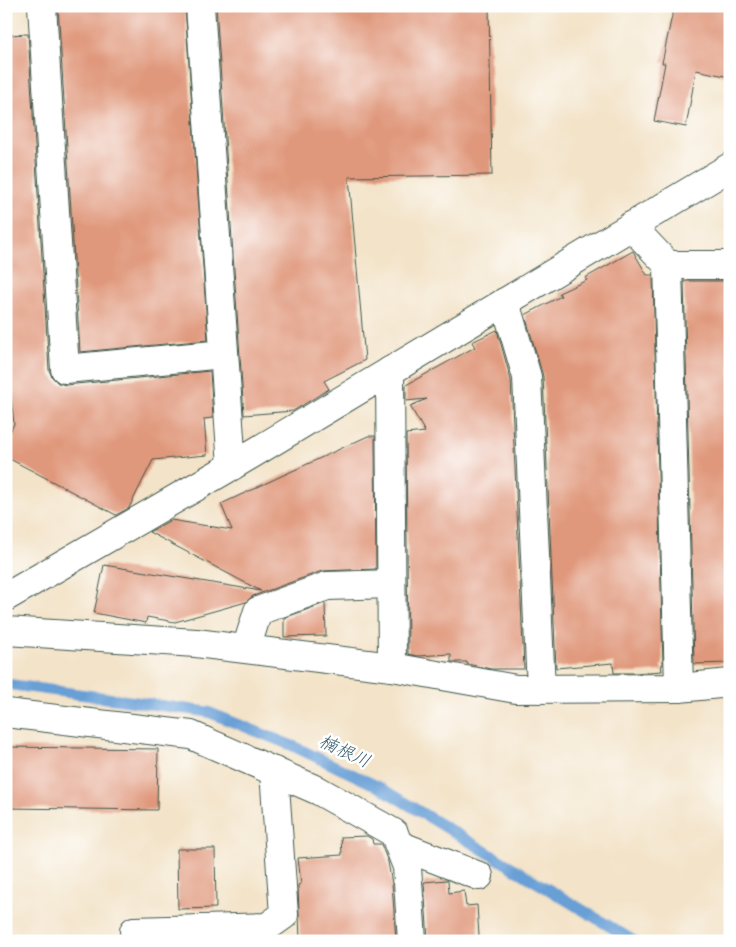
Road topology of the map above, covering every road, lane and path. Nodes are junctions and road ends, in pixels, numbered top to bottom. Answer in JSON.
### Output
{"nodes":[{"id":1,"x":42,"y":6,"type":"edge"},
{"id":2,"x":200,"y":6,"type":"edge"},
{"id":3,"x":730,"y":167,"type":"edge"},
{"id":4,"x":631,"y":226,"type":"junction"},
{"id":5,"x":668,"y":265,"type":"junction"},
{"id":6,"x":730,"y":265,"type":"edge"},
{"id":7,"x":505,"y":302,"type":"junction"},
{"id":8,"x":224,"y":354,"type":"junction"},
{"id":9,"x":390,"y":371,"type":"junction"},
{"id":10,"x":232,"y":466,"type":"junction"},
{"id":11,"x":391,"y":584,"type":"junction"},
{"id":12,"x":6,"y":598,"type":"edge"},
{"id":13,"x":6,"y":631,"type":"edge"},
{"id":14,"x":246,"y":649,"type":"junction"},
{"id":15,"x":392,"y":667,"type":"junction"},
{"id":16,"x":730,"y":683,"type":"edge"},
{"id":17,"x":679,"y":688,"type":"junction"},
{"id":18,"x":541,"y":689,"type":"junction"},
{"id":19,"x":6,"y":712,"type":"edge"},
{"id":20,"x":274,"y":771,"type":"junction"},
{"id":21,"x":398,"y":846,"type":"junction"},
{"id":22,"x":479,"y":876,"type":"dead end"},
{"id":23,"x":134,"y":932,"type":"dead end"},
{"id":24,"x":268,"y":934,"type":"edge"},
{"id":25,"x":412,"y":941,"type":"edge"}],
"edges":[{"from":1,"to":8,"type":"street"},
{"from":2,"to":8,"type":"street"},
{"from":3,"to":4,"type":"street"},
{"from":4,"to":5,"type":"street"},
{"from":4,"to":7,"type":"street"},
{"from":5,"to":6,"type":"street"},
{"from":5,"to":17,"type":"street"},
{"from":7,"to":9,"type":"street"},
{"from":7,"to":18,"type":"street"},
{"from":8,"to":10,"type":"street"},
{"from":9,"to":10,"type":"street"},
{"from":9,"to":11,"type":"street"},
{"from":10,"to":12,"type":"street"},
{"from":11,"to":14,"type":"street"},
{"from":11,"to":15,"type":"street"},
{"from":13,"to":14,"type":"street"},
{"from":14,"to":15,"type":"street"},
{"from":15,"to":18,"type":"street"},
{"from":16,"to":17,"type":"street"},
{"from":17,"to":18,"type":"street"},
{"from":19,"to":20,"type":"street"},
{"from":20,"to":21,"type":"street"},
{"from":20,"to":24,"type":"street"},
{"from":21,"to":22,"type":"street"},
{"from":21,"to":25,"type":"street"},
{"from":23,"to":24,"type":"street"}]}
